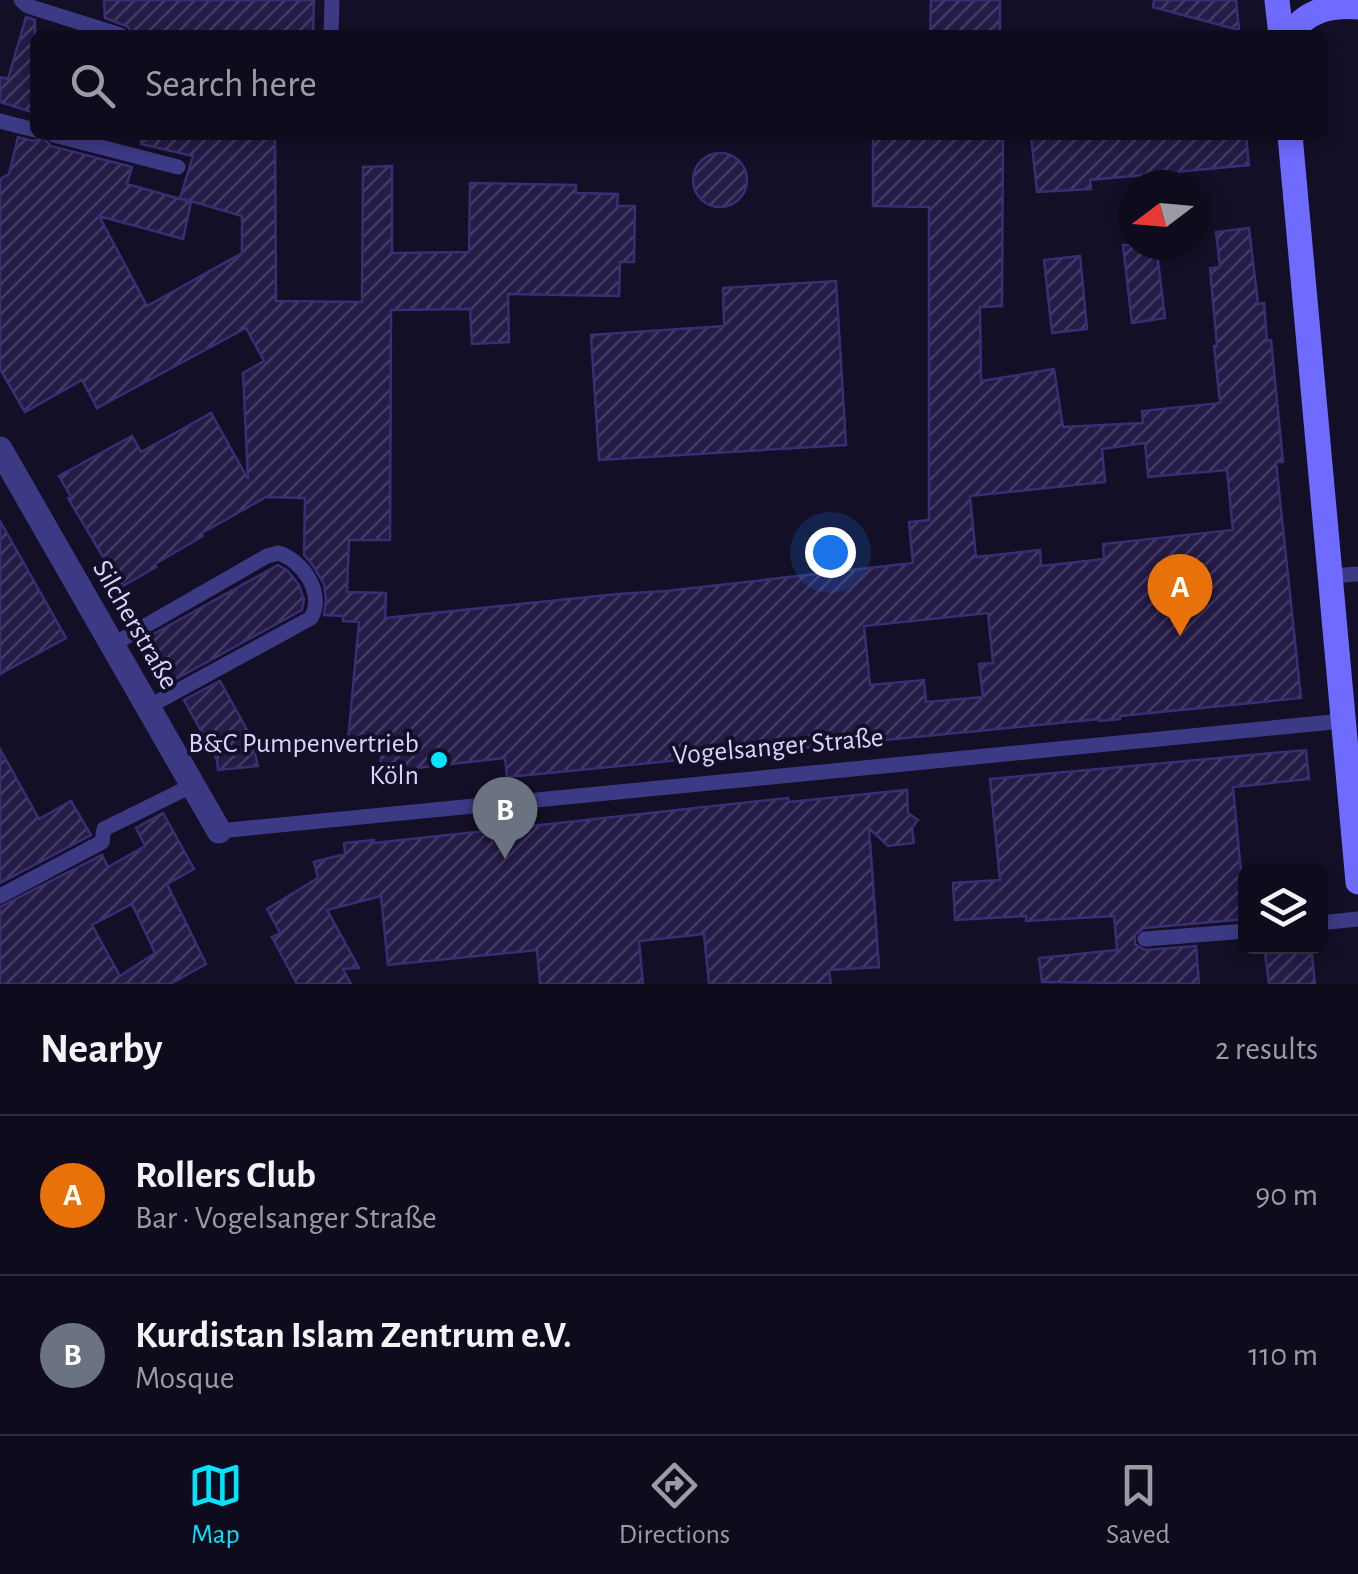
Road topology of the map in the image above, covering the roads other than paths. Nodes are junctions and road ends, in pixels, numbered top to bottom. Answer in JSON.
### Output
{"nodes":[{"id":1,"x":20,"y":0,"type":"edge"},
{"id":2,"x":332,"y":0,"type":"edge"},
{"id":3,"x":1277,"y":0,"type":"edge"},
{"id":4,"x":1358,"y":7,"type":"edge"},
{"id":5,"x":104,"y":30,"type":"edge"},
{"id":6,"x":331,"y":30,"type":"edge"},
{"id":7,"x":1280,"y":30,"type":"edge"},
{"id":8,"x":1293,"y":30,"type":"edge"},
{"id":9,"x":0,"y":121,"type":"edge"},
{"id":10,"x":30,"y":129,"type":"edge"},
{"id":11,"x":73,"y":140,"type":"edge"},
{"id":12,"x":1290,"y":140,"type":"edge"},
{"id":13,"x":178,"y":167,"type":"dead end"},
{"id":14,"x":0,"y":450,"type":"edge"},
{"id":15,"x":1358,"y":574,"type":"edge"},
{"id":16,"x":1330,"y":576,"type":"junction"},
{"id":17,"x":112,"y":645,"type":"junction"},
{"id":18,"x":148,"y":707,"type":"junction"},
{"id":19,"x":1343,"y":721,"type":"junction"},
{"id":20,"x":192,"y":784,"type":"junction"},
{"id":21,"x":219,"y":830,"type":"joint"},
{"id":22,"x":1358,"y":882,"type":"edge"},
{"id":23,"x":0,"y":896,"type":"edge"},
{"id":24,"x":1358,"y":919,"type":"edge"},
{"id":25,"x":1328,"y":922,"type":"edge"},
{"id":26,"x":1238,"y":932,"type":"edge"},
{"id":27,"x":1146,"y":939,"type":"dead end"}],
"edges":[{"from":1,"to":5,"type":"lane"},
{"from":2,"to":6,"type":"lane"},
{"from":3,"to":7,"type":"street"},
{"from":4,"to":8,"type":"street"},
{"from":9,"to":10,"type":"lane"},
{"from":11,"to":13,"type":"lane"},
{"from":12,"to":16,"type":"street"},
{"from":14,"to":17,"type":"street","name":"Silcherstraße"},
{"from":15,"to":16,"type":"lane"},
{"from":16,"to":19,"type":"street"},
{"from":17,"to":18,"type":"street","name":"Silcherstraße"},
{"from":17,"to":18,"type":"lane"},
{"from":18,"to":20,"type":"street","name":"Silcherstraße"},
{"from":19,"to":21,"type":"lane","name":"Vogelsanger Straße"},
{"from":19,"to":22,"type":"street"},
{"from":20,"to":21,"type":"street","name":"Silcherstraße"},
{"from":20,"to":23,"type":"lane"},
{"from":24,"to":25,"type":"lane"},
{"from":26,"to":27,"type":"lane"}]}
